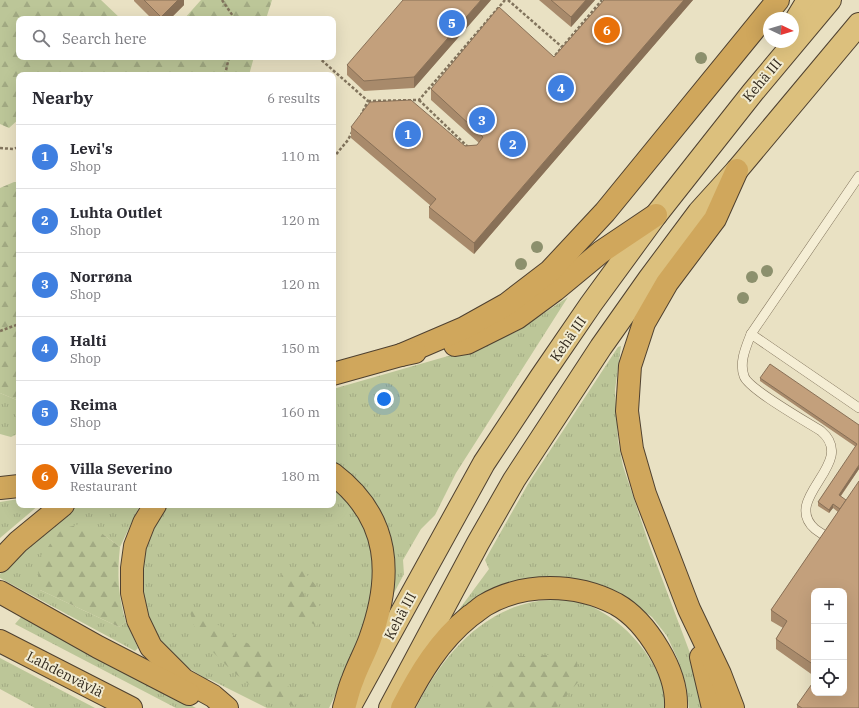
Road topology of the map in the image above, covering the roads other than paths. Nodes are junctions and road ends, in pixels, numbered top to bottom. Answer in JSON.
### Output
{"nodes":[{"id":1,"x":778,"y":0,"type":"edge"},
{"id":2,"x":808,"y":0,"type":"edge"},
{"id":3,"x":830,"y":0,"type":"edge"},
{"id":4,"x":799,"y":15,"type":"edge"},
{"id":5,"x":859,"y":24,"type":"edge"},
{"id":6,"x":779,"y":48,"type":"edge"},
{"id":7,"x":753,"y":92,"type":"junction"},
{"id":8,"x":737,"y":170,"type":"junction"},
{"id":9,"x":859,"y":176,"type":"edge"},
{"id":10,"x":656,"y":215,"type":"junction"},
{"id":11,"x":751,"y":334,"type":"junction"},
{"id":12,"x":401,"y":355,"type":"junction"},
{"id":13,"x":336,"y":373,"type":"edge"},
{"id":14,"x":859,"y":408,"type":"edge"},
{"id":15,"x":336,"y":477,"type":"edge"},
{"id":16,"x":16,"y":486,"type":"edge"},
{"id":17,"x":0,"y":488,"type":"edge"},
{"id":18,"x":59,"y":508,"type":"edge"},
{"id":19,"x":153,"y":508,"type":"edge"},
{"id":20,"x":828,"y":538,"type":"edge"},
{"id":21,"x":0,"y":561,"type":"edge"},
{"id":22,"x":0,"y":592,"type":"edge"},
{"id":23,"x":689,"y":609,"type":"junction"},
{"id":24,"x":0,"y":641,"type":"edge"},
{"id":25,"x":131,"y":708,"type":"edge"},
{"id":26,"x":216,"y":708,"type":"edge"},
{"id":27,"x":227,"y":708,"type":"edge"},
{"id":28,"x":344,"y":708,"type":"edge"},
{"id":29,"x":349,"y":708,"type":"edge"},
{"id":30,"x":390,"y":708,"type":"edge"},
{"id":31,"x":402,"y":708,"type":"edge"},
{"id":32,"x":676,"y":708,"type":"edge"},
{"id":33,"x":713,"y":708,"type":"edge"},
{"id":34,"x":733,"y":708,"type":"edge"}],
"edges":[{"from":1,"to":12,"type":"highway"},
{"from":2,"to":4,"type":"highway"},
{"from":3,"to":7,"type":"highway","name":"Kehä III"},
{"from":5,"to":8,"type":"highway"},
{"from":6,"to":7,"type":"highway"},
{"from":7,"to":10,"type":"highway","name":"Kehä III"},
{"from":8,"to":23,"type":"highway"},
{"from":8,"to":30,"type":"highway"},
{"from":9,"to":11,"type":"lane"},
{"from":10,"to":12,"type":"highway"},
{"from":10,"to":29,"type":"highway","name":"Kehä III"},
{"from":11,"to":14,"type":"lane"},
{"from":11,"to":20,"type":"lane"},
{"from":12,"to":13,"type":"highway"},
{"from":15,"to":28,"type":"highway"},
{"from":16,"to":17,"type":"highway"},
{"from":18,"to":21,"type":"highway"},
{"from":19,"to":27,"type":"highway"},
{"from":22,"to":26,"type":"highway"},
{"from":23,"to":33,"type":"highway"},
{"from":23,"to":34,"type":"highway"},
{"from":24,"to":25,"type":"highway","name":"Lahdenväylä"},
{"from":31,"to":32,"type":"highway"}]}
